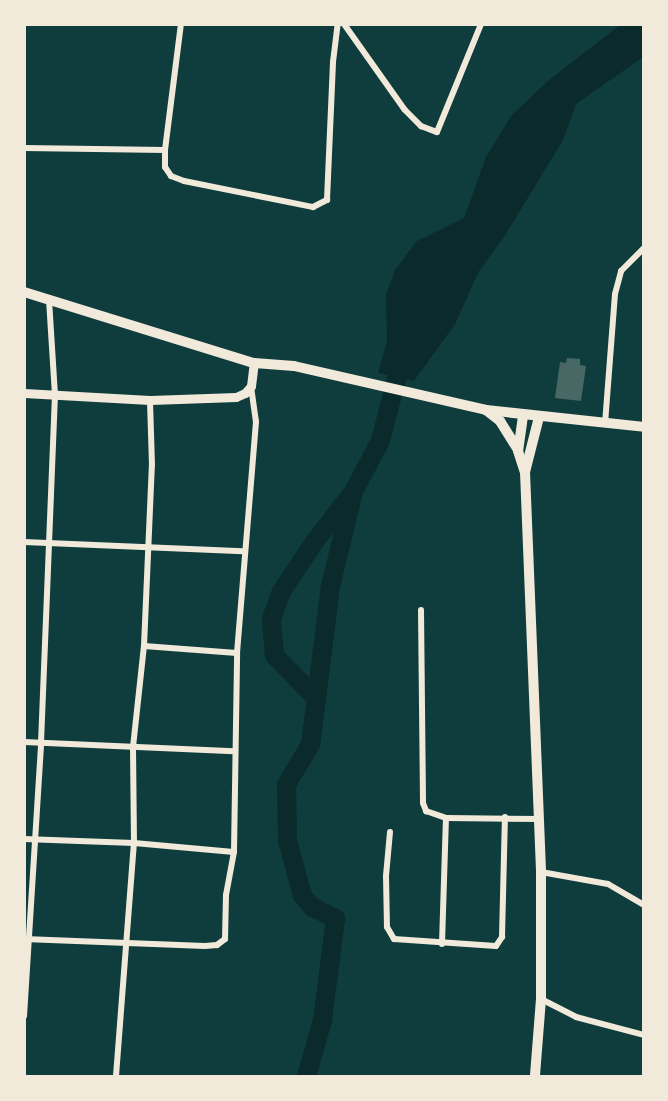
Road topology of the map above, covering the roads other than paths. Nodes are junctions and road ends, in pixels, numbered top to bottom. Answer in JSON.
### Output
{"nodes":[{"id":1,"x":180,"y":24,"type":"edge"},
{"id":2,"x":338,"y":24,"type":"edge"},
{"id":3,"x":344,"y":24,"type":"edge"},
{"id":4,"x":481,"y":24,"type":"edge"},
{"id":5,"x":24,"y":148,"type":"edge"},
{"id":6,"x":165,"y":150,"type":"junction"},
{"id":7,"x":643,"y":248,"type":"edge"},
{"id":8,"x":24,"y":292,"type":"edge"},
{"id":9,"x":48,"y":300,"type":"junction"},
{"id":10,"x":254,"y":363,"type":"junction"},
{"id":11,"x":251,"y":386,"type":"junction"},
{"id":12,"x":24,"y":393,"type":"edge"},
{"id":13,"x":55,"y":395,"type":"junction"},
{"id":14,"x":150,"y":400,"type":"junction"},
{"id":15,"x":486,"y":410,"type":"junction"},
{"id":16,"x":523,"y":415,"type":"junction"},
{"id":17,"x":539,"y":417,"type":"junction"},
{"id":18,"x":605,"y":424,"type":"junction"},
{"id":19,"x":643,"y":426,"type":"edge"},
{"id":20,"x":519,"y":451,"type":"junction"},
{"id":21,"x":525,"y":472,"type":"junction"},
{"id":22,"x":24,"y":542,"type":"edge"},
{"id":23,"x":50,"y":544,"type":"junction"},
{"id":24,"x":147,"y":547,"type":"junction"},
{"id":25,"x":243,"y":551,"type":"junction"},
{"id":26,"x":421,"y":610,"type":"dead end"},
{"id":27,"x":144,"y":646,"type":"junction"},
{"id":28,"x":237,"y":653,"type":"junction"},
{"id":29,"x":24,"y":742,"type":"edge"},
{"id":30,"x":41,"y":743,"type":"junction"},
{"id":31,"x":134,"y":747,"type":"junction"},
{"id":32,"x":234,"y":751,"type":"junction"},
{"id":33,"x":505,"y":817,"type":"junction"},
{"id":34,"x":446,"y":818,"type":"junction"},
{"id":35,"x":539,"y":819,"type":"junction"},
{"id":36,"x":390,"y":832,"type":"dead end"},
{"id":37,"x":24,"y":839,"type":"edge"},
{"id":38,"x":36,"y":839,"type":"junction"},
{"id":39,"x":134,"y":843,"type":"junction"},
{"id":40,"x":234,"y":852,"type":"junction"},
{"id":41,"x":541,"y":872,"type":"junction"},
{"id":42,"x":643,"y":905,"type":"edge"},
{"id":43,"x":26,"y":939,"type":"edge"},
{"id":44,"x":126,"y":943,"type":"junction"},
{"id":45,"x":442,"y":944,"type":"junction"},
{"id":46,"x":541,"y":999,"type":"junction"},
{"id":47,"x":24,"y":1016,"type":"edge"},
{"id":48,"x":643,"y":1035,"type":"edge"},
{"id":49,"x":116,"y":1076,"type":"edge"},
{"id":50,"x":535,"y":1076,"type":"edge"}],
"edges":[{"from":1,"to":6,"type":"street"},
{"from":2,"to":6,"type":"street"},
{"from":3,"to":4,"type":"street"},
{"from":5,"to":6,"type":"street"},
{"from":7,"to":18,"type":"street"},
{"from":8,"to":9,"type":"main road"},
{"from":9,"to":10,"type":"main road"},
{"from":9,"to":13,"type":"street"},
{"from":10,"to":11,"type":"main road"},
{"from":10,"to":15,"type":"main road"},
{"from":11,"to":14,"type":"main road"},
{"from":11,"to":25,"type":"street"},
{"from":12,"to":13,"type":"main road"},
{"from":13,"to":14,"type":"main road"},
{"from":13,"to":23,"type":"street"},
{"from":14,"to":24,"type":"street"},
{"from":15,"to":16,"type":"main road"},
{"from":15,"to":20,"type":"main road"},
{"from":16,"to":17,"type":"main road"},
{"from":16,"to":20,"type":"main road"},
{"from":17,"to":18,"type":"main road"},
{"from":17,"to":21,"type":"main road"},
{"from":18,"to":19,"type":"main road"},
{"from":20,"to":21,"type":"main road"},
{"from":21,"to":35,"type":"main road"},
{"from":22,"to":23,"type":"street"},
{"from":23,"to":24,"type":"street"},
{"from":23,"to":30,"type":"street"},
{"from":24,"to":25,"type":"street"},
{"from":24,"to":27,"type":"street"},
{"from":25,"to":28,"type":"street"},
{"from":26,"to":34,"type":"street"},
{"from":27,"to":28,"type":"street"},
{"from":27,"to":31,"type":"street"},
{"from":28,"to":32,"type":"street"},
{"from":29,"to":30,"type":"street"},
{"from":30,"to":31,"type":"street"},
{"from":30,"to":38,"type":"street"},
{"from":31,"to":32,"type":"street"},
{"from":31,"to":39,"type":"street"},
{"from":32,"to":40,"type":"street"},
{"from":33,"to":34,"type":"street"},
{"from":33,"to":35,"type":"street"},
{"from":33,"to":45,"type":"street"},
{"from":34,"to":45,"type":"street"},
{"from":35,"to":41,"type":"main road"},
{"from":36,"to":45,"type":"street"},
{"from":37,"to":38,"type":"street"},
{"from":38,"to":39,"type":"street"},
{"from":38,"to":43,"type":"street"},
{"from":39,"to":40,"type":"street"},
{"from":39,"to":44,"type":"street"},
{"from":40,"to":44,"type":"street"},
{"from":41,"to":42,"type":"street"},
{"from":41,"to":46,"type":"main road"},
{"from":43,"to":44,"type":"street"},
{"from":43,"to":47,"type":"street"},
{"from":44,"to":49,"type":"street"},
{"from":46,"to":48,"type":"street"},
{"from":46,"to":50,"type":"main road"}]}
